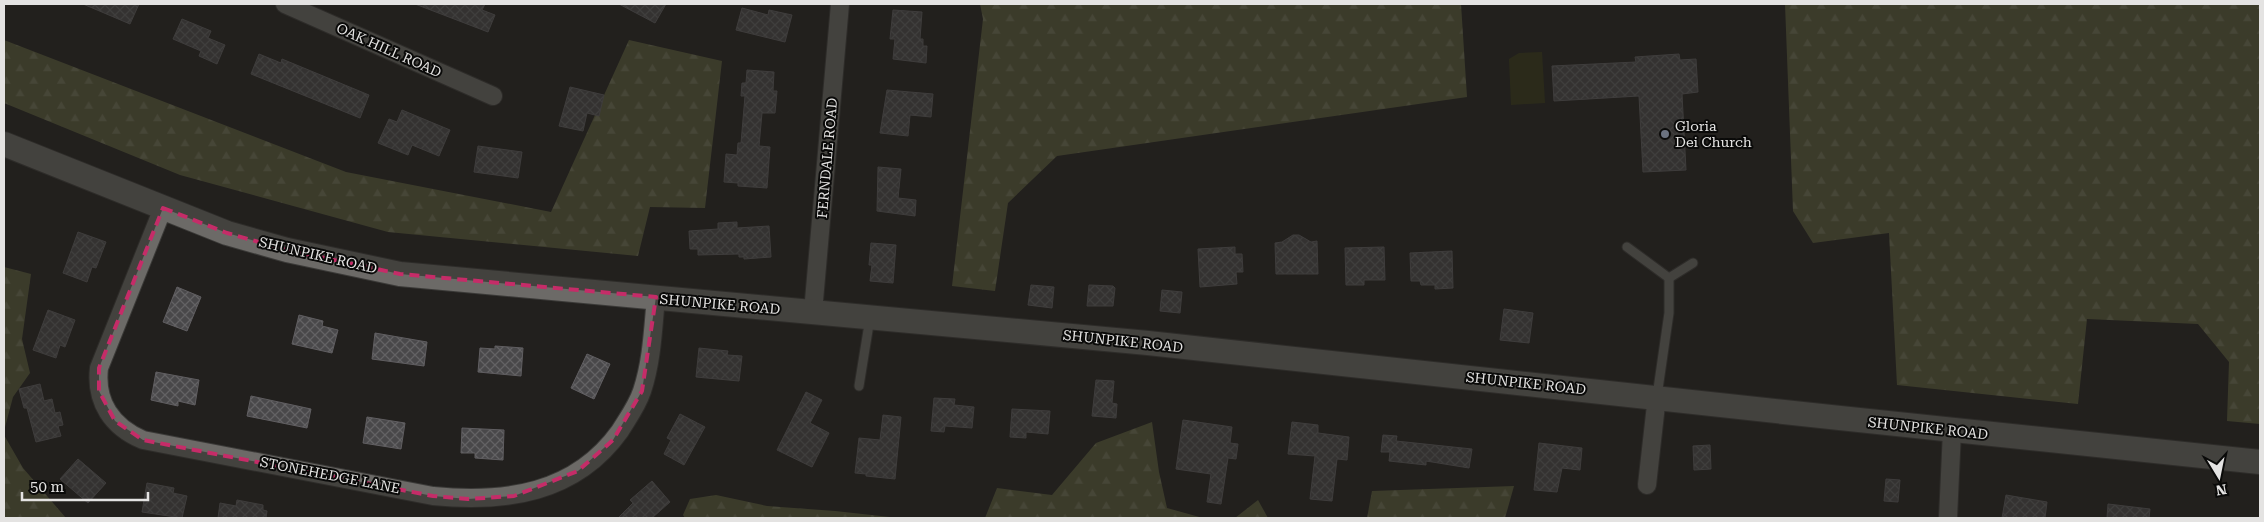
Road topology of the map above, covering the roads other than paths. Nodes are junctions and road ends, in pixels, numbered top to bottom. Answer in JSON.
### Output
{"nodes":[{"id":1,"x":285,"y":4,"type":"edge"},
{"id":2,"x":840,"y":4,"type":"edge"},
{"id":3,"x":493,"y":96,"type":"dead end"},
{"id":4,"x":4,"y":144,"type":"edge"},
{"id":5,"x":163,"y":208,"type":"junction"},
{"id":6,"x":1627,"y":247,"type":"dead end"},
{"id":7,"x":1693,"y":263,"type":"dead end"},
{"id":8,"x":1669,"y":278,"type":"junction"},
{"id":9,"x":656,"y":298,"type":"junction"},
{"id":10,"x":813,"y":312,"type":"junction"},
{"id":11,"x":870,"y":318,"type":"junction"},
{"id":12,"x":859,"y":386,"type":"dead end"},
{"id":13,"x":1657,"y":396,"type":"junction"},
{"id":14,"x":1952,"y":431,"type":"junction"},
{"id":15,"x":2260,"y":462,"type":"edge"},
{"id":16,"x":1647,"y":485,"type":"dead end"},
{"id":17,"x":1948,"y":518,"type":"edge"}],
"edges":[{"from":1,"to":3,"type":"street","name":"OAK HILL ROAD"},
{"from":2,"to":10,"type":"street","name":"FERNDALE ROAD"},
{"from":4,"to":5,"type":"main road","name":"SHUNPIKE ROAD"},
{"from":5,"to":9,"type":"main road","name":"SHUNPIKE ROAD"},
{"from":5,"to":9,"type":"street","name":"STONEHEDGE LANE"},
{"from":6,"to":8,"type":"lane"},
{"from":7,"to":8,"type":"lane"},
{"from":8,"to":13,"type":"lane"},
{"from":9,"to":10,"type":"main road","name":"SHUNPIKE ROAD"},
{"from":10,"to":11,"type":"main road","name":"SHUNPIKE ROAD"},
{"from":11,"to":12,"type":"lane"},
{"from":11,"to":13,"type":"main road","name":"SHUNPIKE ROAD"},
{"from":13,"to":14,"type":"main road","name":"SHUNPIKE ROAD"},
{"from":13,"to":16,"type":"street"},
{"from":14,"to":15,"type":"main road","name":"SHUNPIKE ROAD"},
{"from":14,"to":17,"type":"street"}]}
